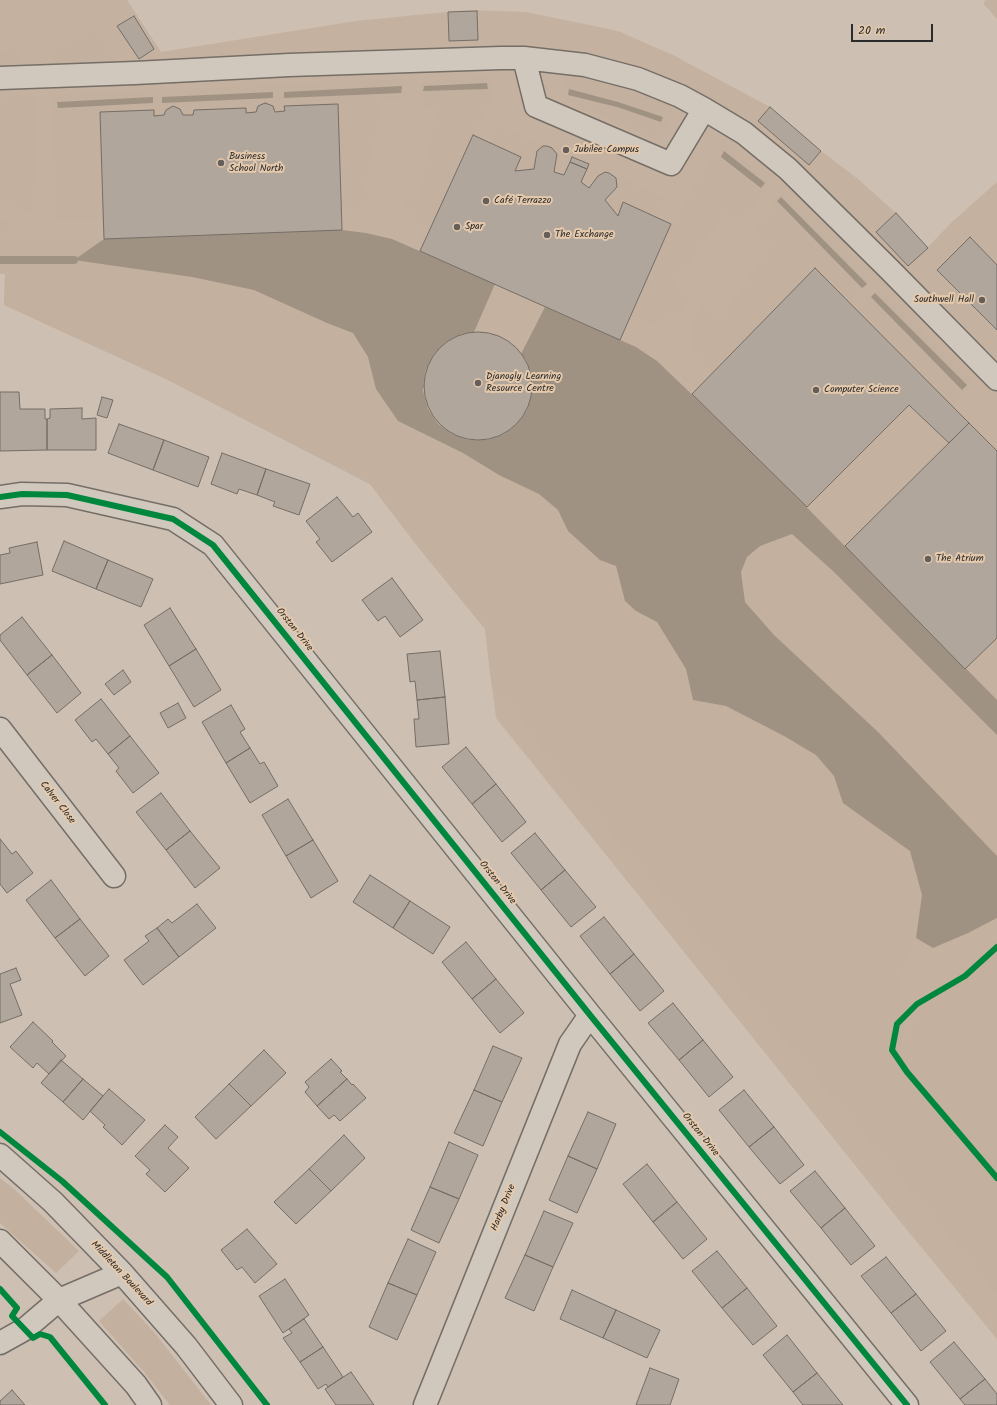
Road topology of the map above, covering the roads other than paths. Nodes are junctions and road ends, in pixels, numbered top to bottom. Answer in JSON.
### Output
{"nodes":[{"id":1,"x":524,"y":58,"type":"junction"},
{"id":2,"x":0,"y":78,"type":"edge"},
{"id":3,"x":704,"y":109,"type":"junction"},
{"id":4,"x":997,"y":379,"type":"edge"},
{"id":5,"x":0,"y":497,"type":"edge"},
{"id":6,"x":0,"y":729,"type":"edge"},
{"id":7,"x":114,"y":876,"type":"dead end"},
{"id":8,"x":590,"y":1015,"type":"junction"},
{"id":9,"x":0,"y":1155,"type":"edge"},
{"id":10,"x":0,"y":1241,"type":"edge"},
{"id":11,"x":122,"y":1273,"type":"junction"},
{"id":12,"x":60,"y":1300,"type":"junction"},
{"id":13,"x":0,"y":1343,"type":"edge"},
{"id":14,"x":150,"y":1405,"type":"edge"},
{"id":15,"x":231,"y":1405,"type":"edge"},
{"id":16,"x":425,"y":1405,"type":"edge"},
{"id":17,"x":907,"y":1405,"type":"edge"}],
"edges":[{"from":1,"to":2,"type":"main road"},
{"from":1,"to":3,"type":"main road"},
{"from":1,"to":3,"type":"main road"},
{"from":3,"to":4,"type":"main road"},
{"from":5,"to":8,"type":"main road","name":"Orston Drive"},
{"from":6,"to":7,"type":"main road","name":"Calver Close"},
{"from":8,"to":16,"type":"main road","name":"Harby Drive"},
{"from":8,"to":17,"type":"main road","name":"Orston Drive"},
{"from":9,"to":11,"type":"main road","name":"Middleton Boulevard"},
{"from":10,"to":12,"type":"main road"},
{"from":11,"to":12,"type":"main road"},
{"from":11,"to":15,"type":"main road","name":"Middleton Boulevard"},
{"from":12,"to":13,"type":"main road"},
{"from":12,"to":14,"type":"main road"}]}
